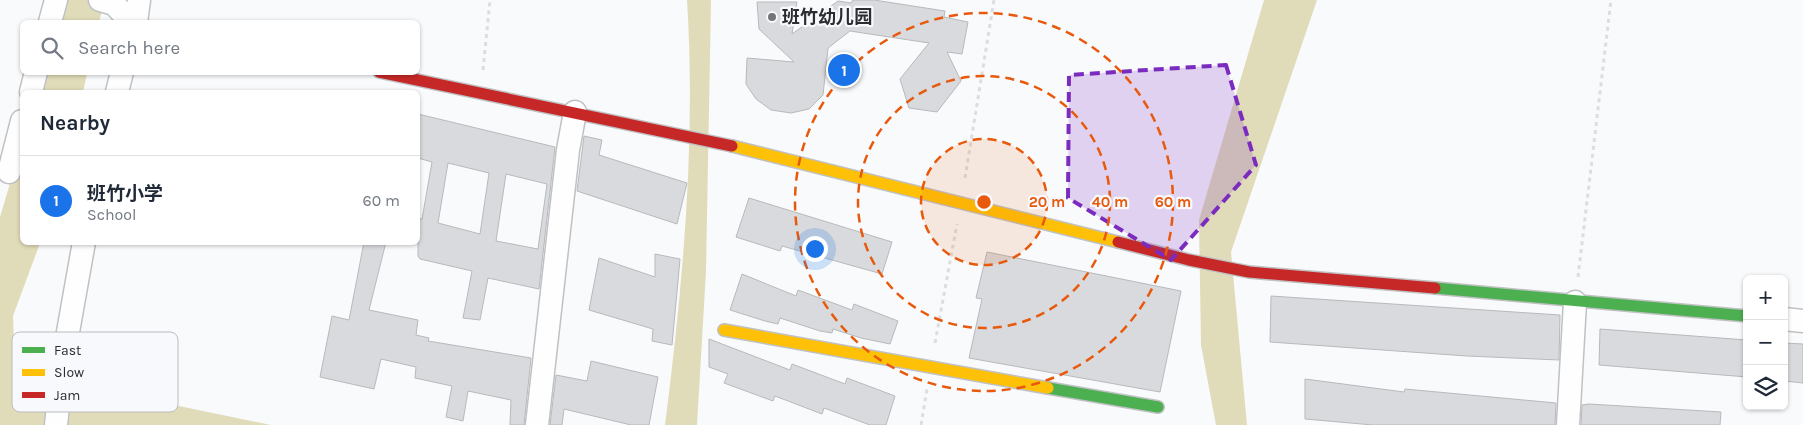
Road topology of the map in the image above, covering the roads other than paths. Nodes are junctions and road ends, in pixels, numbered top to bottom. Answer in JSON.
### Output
{"nodes":[{"id":1,"x":56,"y":0,"type":"edge"},
{"id":2,"x":139,"y":0,"type":"edge"},
{"id":3,"x":107,"y":2,"type":"edge"},
{"id":4,"x":51,"y":20,"type":"edge"},
{"id":5,"x":133,"y":20,"type":"edge"},
{"id":6,"x":136,"y":20,"type":"edge"},
{"id":7,"x":35,"y":75,"type":"edge"},
{"id":8,"x":121,"y":75,"type":"edge"},
{"id":9,"x":393,"y":75,"type":"edge"},
{"id":10,"x":31,"y":90,"type":"edge"},
{"id":11,"x":118,"y":90,"type":"edge"},
{"id":12,"x":575,"y":112,"type":"junction"},
{"id":13,"x":20,"y":129,"type":"edge"},
{"id":14,"x":8,"y":172,"type":"dead end"},
{"id":15,"x":83,"y":245,"type":"edge"},
{"id":16,"x":1575,"y":302,"type":"junction"},
{"id":17,"x":1743,"y":316,"type":"edge"},
{"id":18,"x":1788,"y":319,"type":"edge"},
{"id":19,"x":1803,"y":321,"type":"edge"},
{"id":20,"x":724,"y":330,"type":"dead end"},
{"id":21,"x":68,"y":332,"type":"edge"},
{"id":22,"x":1158,"y":407,"type":"dead end"},
{"id":23,"x":57,"y":412,"type":"edge"},
{"id":24,"x":56,"y":425,"type":"edge"},
{"id":25,"x":537,"y":425,"type":"edge"},
{"id":26,"x":1568,"y":425,"type":"edge"}],
"edges":[{"from":1,"to":4,"type":"street"},
{"from":2,"to":6,"type":"street"},
{"from":3,"to":5,"type":"street"},
{"from":7,"to":10,"type":"street"},
{"from":8,"to":11,"type":"street"},
{"from":9,"to":12,"type":"street"},
{"from":12,"to":16,"type":"street"},
{"from":12,"to":25,"type":"street"},
{"from":13,"to":14,"type":"street"},
{"from":15,"to":21,"type":"street"},
{"from":16,"to":17,"type":"street"},
{"from":16,"to":26,"type":"street"},
{"from":18,"to":19,"type":"street"},
{"from":20,"to":22,"type":"street"},
{"from":23,"to":24,"type":"street"}]}
